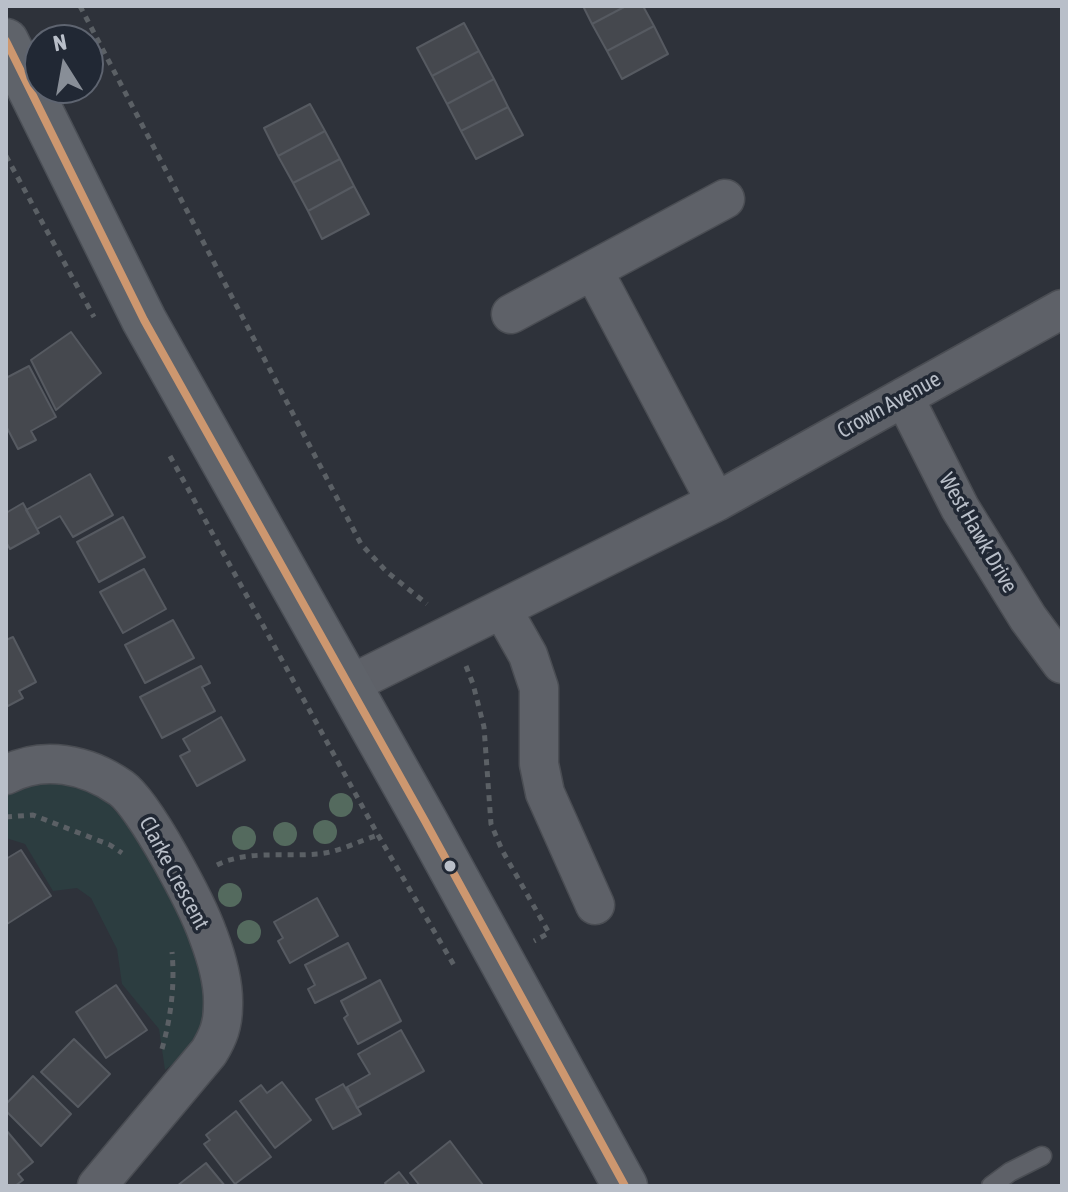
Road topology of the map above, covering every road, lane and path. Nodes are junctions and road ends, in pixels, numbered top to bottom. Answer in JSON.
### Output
{"nodes":[{"id":1,"x":80,"y":6,"type":"edge"},
{"id":2,"x":6,"y":41,"type":"edge"},
{"id":3,"x":6,"y":156,"type":"edge"},
{"id":4,"x":725,"y":199,"type":"dead end"},
{"id":5,"x":593,"y":270,"type":"junction"},
{"id":6,"x":1062,"y":309,"type":"edge"},
{"id":7,"x":511,"y":314,"type":"dead end"},
{"id":8,"x":95,"y":320,"type":"dead end"},
{"id":9,"x":904,"y":397,"type":"junction"},
{"id":10,"x":164,"y":445,"type":"dead end"},
{"id":11,"x":716,"y":502,"type":"junction"},
{"id":12,"x":502,"y":609,"type":"junction"},
{"id":13,"x":452,"y":634,"type":"junction"},
{"id":14,"x":1062,"y":664,"type":"edge"},
{"id":15,"x":349,"y":685,"type":"junction"},
{"id":16,"x":6,"y":775,"type":"edge"},
{"id":17,"x":6,"y":817,"type":"edge"},
{"id":18,"x":131,"y":860,"type":"dead end"},
{"id":19,"x":182,"y":881,"type":"junction"},
{"id":20,"x":595,"y":905,"type":"dead end"},
{"id":21,"x":549,"y":933,"type":"dead end"},
{"id":22,"x":172,"y":950,"type":"dead end"},
{"id":23,"x":171,"y":1095,"type":"junction"},
{"id":24,"x":1042,"y":1156,"type":"dead end"},
{"id":25,"x":97,"y":1186,"type":"edge"},
{"id":26,"x":625,"y":1186,"type":"edge"},
{"id":27,"x":991,"y":1186,"type":"edge"}],
"edges":[{"from":1,"to":13,"type":"path"},
{"from":2,"to":15,"type":"main road"},
{"from":3,"to":8,"type":"path"},
{"from":4,"to":5,"type":"street"},
{"from":5,"to":7,"type":"street"},
{"from":5,"to":11,"type":"street"},
{"from":6,"to":9,"type":"street","name":"Crown Avenue"},
{"from":9,"to":11,"type":"street","name":"Crown Avenue"},
{"from":9,"to":14,"type":"street","name":"West Hawk Drive"},
{"from":10,"to":19,"type":"path"},
{"from":11,"to":12,"type":"street","name":"Crown Avenue"},
{"from":12,"to":13,"type":"street","name":"Crown Avenue"},
{"from":12,"to":20,"type":"street"},
{"from":13,"to":15,"type":"street","name":"Crown Avenue"},
{"from":13,"to":21,"type":"path"},
{"from":15,"to":26,"type":"main road"},
{"from":16,"to":19,"type":"street","name":"Clarke Crescent"},
{"from":17,"to":18,"type":"path"},
{"from":19,"to":23,"type":"street","name":"Clarke Crescent"},
{"from":22,"to":23,"type":"path"},
{"from":23,"to":25,"type":"street","name":"Clarke Crescent"},
{"from":24,"to":27,"type":"lane"}]}
